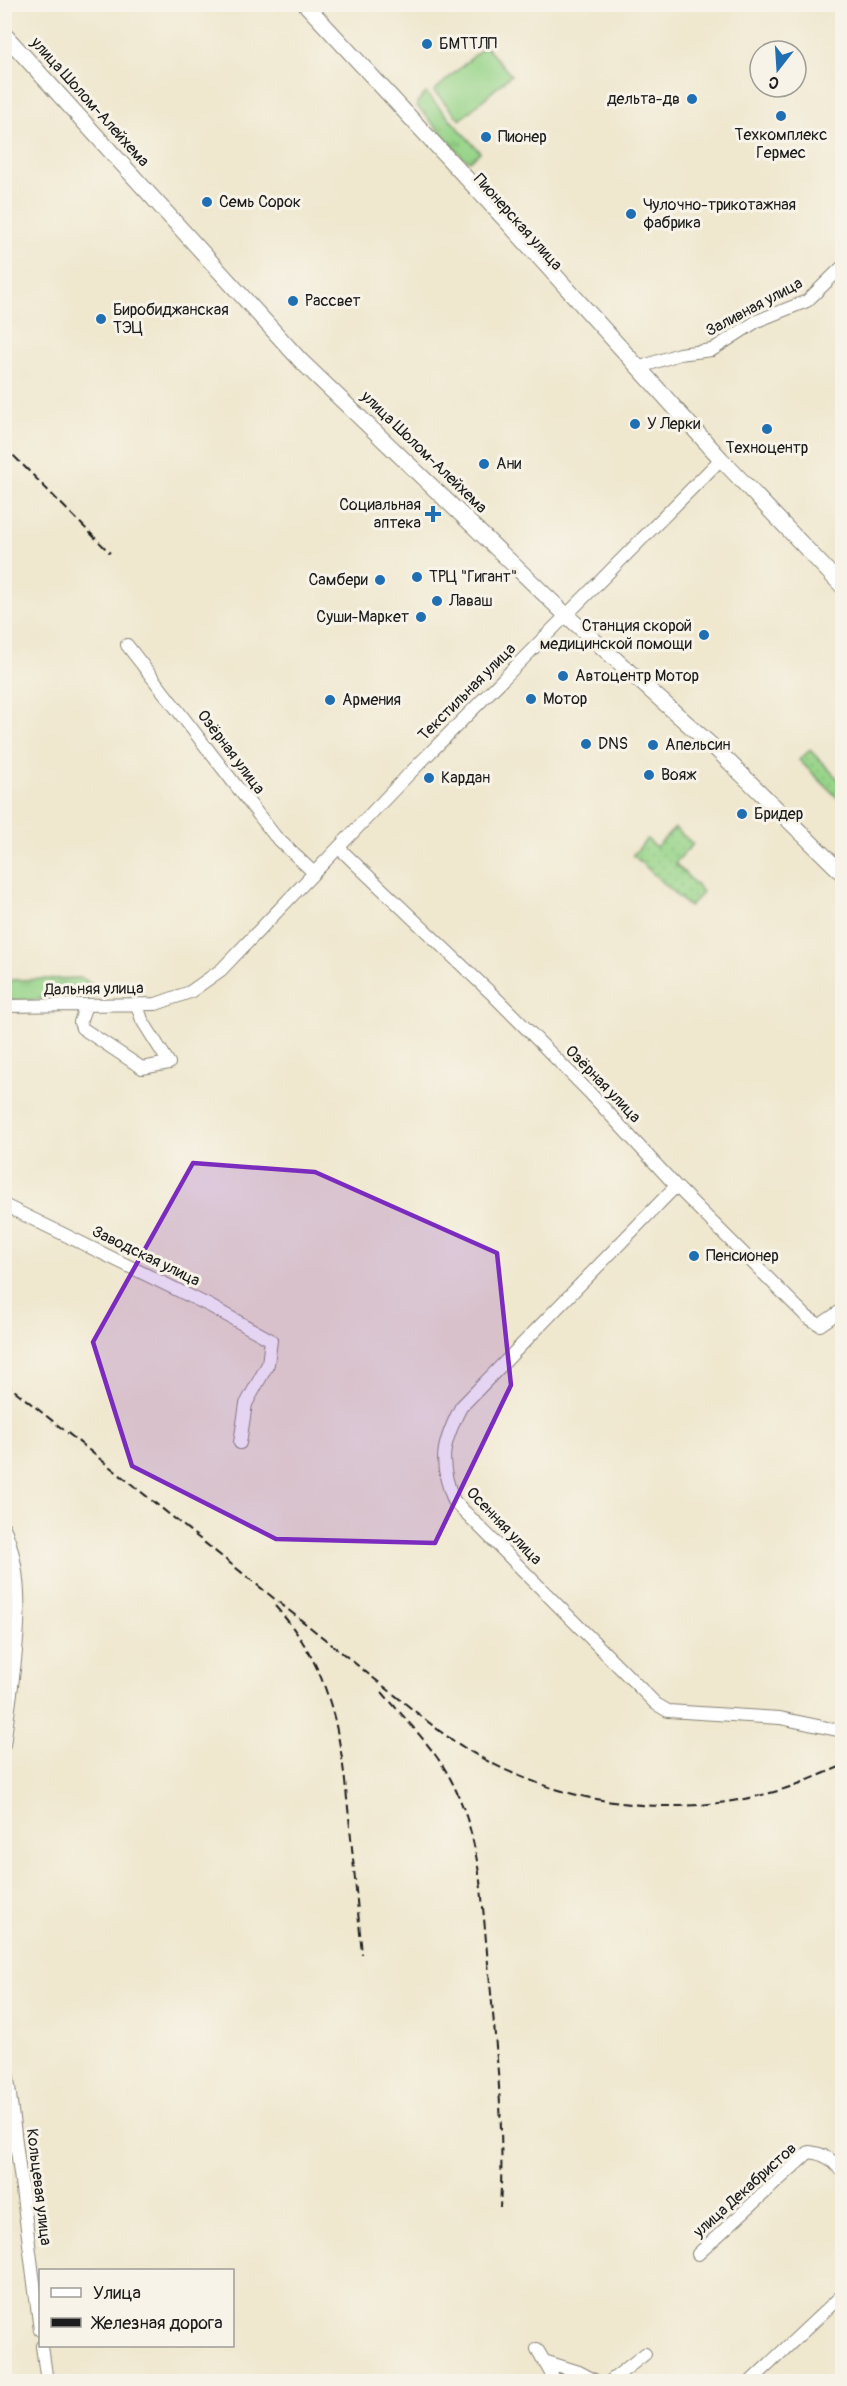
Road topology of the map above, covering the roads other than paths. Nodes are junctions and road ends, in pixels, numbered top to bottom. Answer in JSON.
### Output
{"nodes":[{"id":1,"x":293,"y":4,"type":"edge"},
{"id":2,"x":304,"y":4,"type":"edge"},
{"id":3,"x":4,"y":34,"type":"edge"},
{"id":4,"x":398,"y":111,"type":"junction"},
{"id":5,"x":843,"y":267,"type":"edge"},
{"id":6,"x":636,"y":370,"type":"junction"},
{"id":7,"x":721,"y":459,"type":"junction"},
{"id":8,"x":843,"y":586,"type":"edge"},
{"id":9,"x":566,"y":615,"type":"junction"},
{"id":10,"x":127,"y":645,"type":"dead end"},
{"id":11,"x":339,"y":848,"type":"junction"},
{"id":12,"x":314,"y":873,"type":"junction"},
{"id":13,"x":843,"y":873,"type":"edge"},
{"id":14,"x":86,"y":1005,"type":"junction"},
{"id":15,"x":137,"y":1005,"type":"junction"},
{"id":16,"x":4,"y":1006,"type":"edge"},
{"id":17,"x":676,"y":1186,"type":"junction"},
{"id":18,"x":4,"y":1204,"type":"edge"},
{"id":19,"x":843,"y":1310,"type":"edge"},
{"id":20,"x":240,"y":1443,"type":"dead end"},
{"id":21,"x":4,"y":1527,"type":"edge"},
{"id":22,"x":843,"y":1731,"type":"edge"},
{"id":23,"x":4,"y":1744,"type":"edge"},
{"id":24,"x":4,"y":2048,"type":"edge"},
{"id":25,"x":843,"y":2172,"type":"edge"},
{"id":26,"x":698,"y":2253,"type":"dead end"},
{"id":27,"x":843,"y":2295,"type":"edge"},
{"id":28,"x":39,"y":2322,"type":"edge"},
{"id":29,"x":42,"y":2347,"type":"edge"},
{"id":30,"x":537,"y":2349,"type":"dead end"},
{"id":31,"x":645,"y":2354,"type":"dead end"},
{"id":32,"x":547,"y":2362,"type":"junction"},
{"id":33,"x":47,"y":2382,"type":"edge"},
{"id":34,"x":556,"y":2382,"type":"edge"},
{"id":35,"x":598,"y":2382,"type":"edge"},
{"id":36,"x":609,"y":2382,"type":"edge"},
{"id":37,"x":750,"y":2382,"type":"edge"}],
"edges":[{"from":1,"to":4,"type":"main road","name":"Пионерская улица"},
{"from":2,"to":4,"type":"main road","name":"Пионерская улица"},
{"from":3,"to":9,"type":"main road","name":"улица Шолом-Алейхема"},
{"from":4,"to":6,"type":"main road","name":"Пионерская улица"},
{"from":5,"to":6,"type":"street","name":"Заливная улица"},
{"from":6,"to":7,"type":"main road","name":"Пионерская улица"},
{"from":7,"to":8,"type":"main road","name":"Пионерская улица"},
{"from":7,"to":9,"type":"street","name":"Текстильная улица"},
{"from":9,"to":11,"type":"street","name":"Текстильная улица"},
{"from":9,"to":13,"type":"main road","name":"улица Шолом-Алейхема"},
{"from":10,"to":12,"type":"street","name":"Озёрная улица"},
{"from":11,"to":12,"type":"street","name":"Текстильная улица"},
{"from":11,"to":17,"type":"street","name":"Озёрная улица"},
{"from":12,"to":15,"type":"street","name":"Дальняя улица"},
{"from":14,"to":15,"type":"street","name":"Дальняя улица"},
{"from":14,"to":15,"type":"street"},
{"from":14,"to":16,"type":"street","name":"Дальняя улица"},
{"from":17,"to":19,"type":"street","name":"Озёрная улица"},
{"from":17,"to":22,"type":"street","name":"Осенняя улица"},
{"from":18,"to":20,"type":"street","name":"Заводская улица"},
{"from":21,"to":23,"type":"street"},
{"from":24,"to":28,"type":"street","name":"Кольцевая улица"},
{"from":25,"to":26,"type":"street","name":"улица Декабристов"},
{"from":27,"to":37,"type":"street"},
{"from":29,"to":33,"type":"street"},
{"from":30,"to":32,"type":"street"},
{"from":31,"to":36,"type":"street"},
{"from":32,"to":34,"type":"street"},
{"from":32,"to":35,"type":"street"}]}
